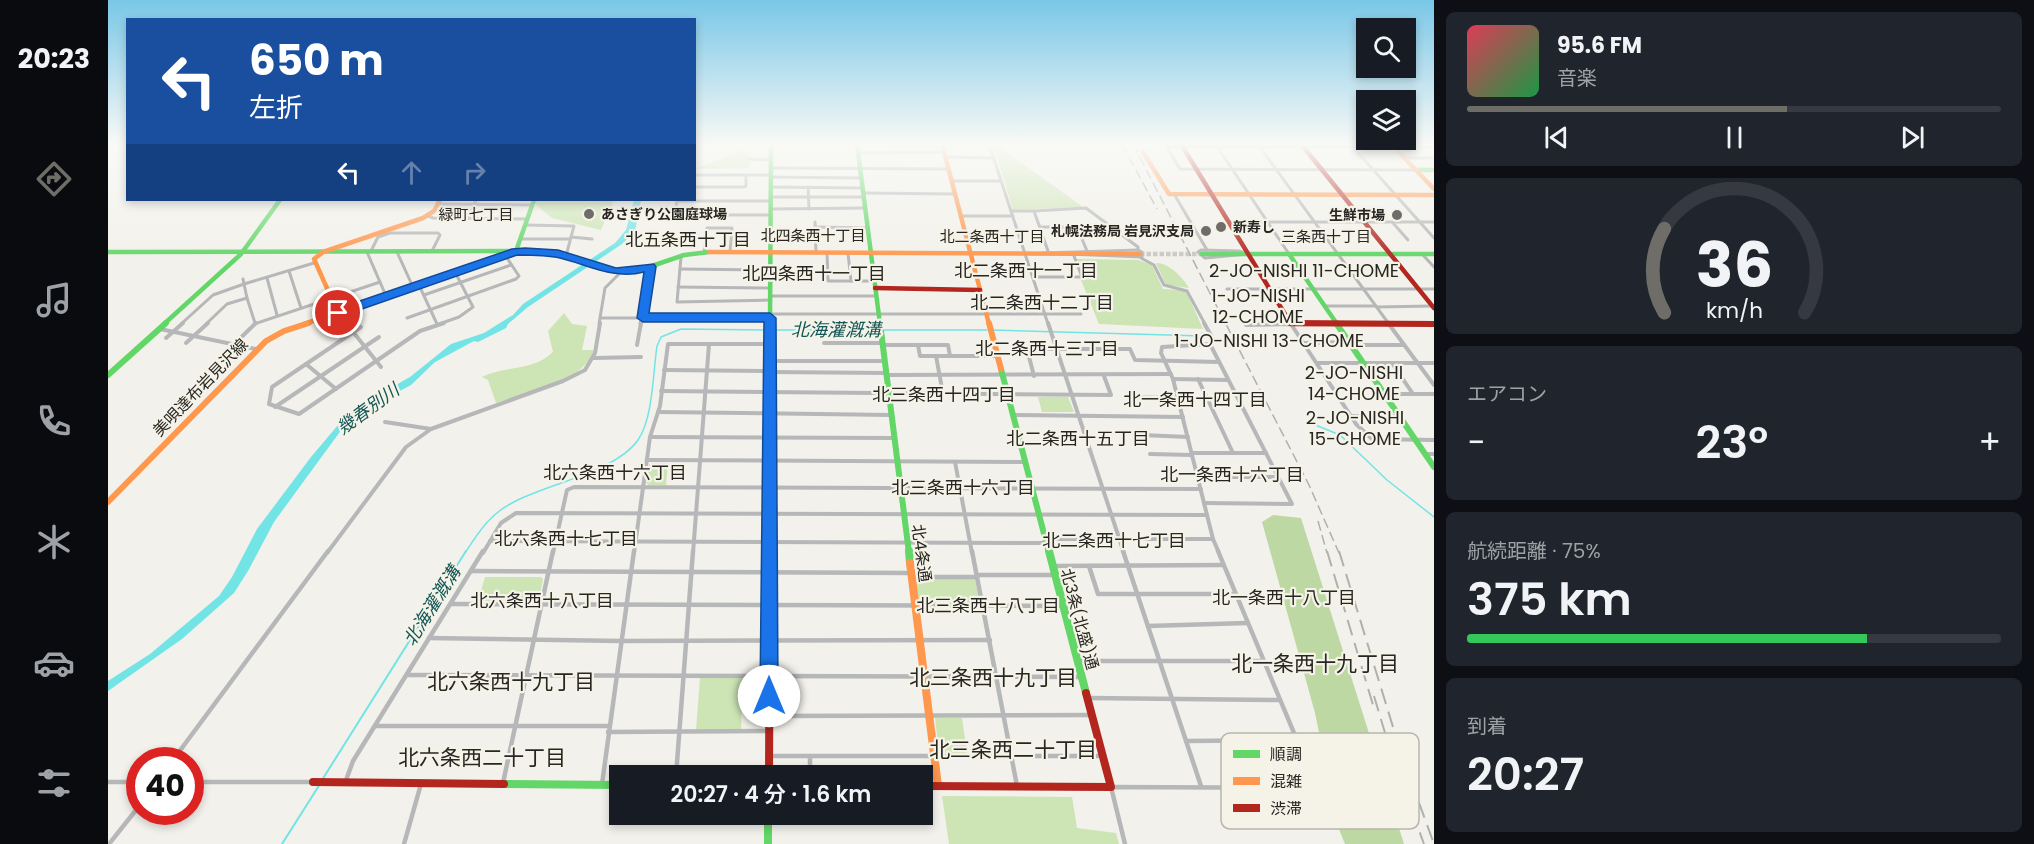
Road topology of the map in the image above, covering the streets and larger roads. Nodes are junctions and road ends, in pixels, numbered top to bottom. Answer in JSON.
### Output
{"nodes":[{"id":1,"x":746,"y":183,"type":"edge"},
{"id":2,"x":771,"y":183,"type":"edge"},
{"id":3,"x":862,"y":183,"type":"edge"},
{"id":4,"x":953,"y":183,"type":"edge"},
{"id":5,"x":1002,"y":183,"type":"edge"},
{"id":6,"x":1161,"y":183,"type":"edge"},
{"id":7,"x":1205,"y":183,"type":"edge"},
{"id":8,"x":1242,"y":183,"type":"edge"},
{"id":9,"x":1285,"y":183,"type":"edge"},
{"id":10,"x":1332,"y":183,"type":"edge"},
{"id":11,"x":1385,"y":183,"type":"edge"},
{"id":12,"x":696,"y":187,"type":"edge"},
{"id":13,"x":771,"y":187,"type":"junction"},
{"id":14,"x":808,"y":187,"type":"junction"},
{"id":15,"x":863,"y":193,"type":"junction"},
{"id":16,"x":955,"y":194,"type":"junction"},
{"id":17,"x":1174,"y":194,"type":"junction"},
{"id":18,"x":1249,"y":194,"type":"junction"},
{"id":19,"x":1212,"y":195,"type":"junction"},
{"id":20,"x":1293,"y":195,"type":"junction"},
{"id":21,"x":1342,"y":195,"type":"junction"},
{"id":22,"x":1395,"y":195,"type":"junction"},
{"id":23,"x":1434,"y":195,"type":"edge"},
{"id":24,"x":808,"y":197,"type":"junction"},
{"id":25,"x":279,"y":201,"type":"edge"},
{"id":26,"x":476,"y":201,"type":"edge"},
{"id":27,"x":677,"y":201,"type":"edge"},
{"id":28,"x":693,"y":201,"type":"edge"},
{"id":29,"x":439,"y":202,"type":"edge"},
{"id":30,"x":533,"y":202,"type":"edge"},
{"id":31,"x":474,"y":205,"type":"junction"},
{"id":32,"x":771,"y":206,"type":"junction"},
{"id":33,"x":865,"y":208,"type":"junction"},
{"id":34,"x":808,"y":209,"type":"junction"},
{"id":35,"x":1034,"y":212,"type":"junction"},
{"id":36,"x":1012,"y":214,"type":"junction"},
{"id":37,"x":428,"y":216,"type":"junction"},
{"id":38,"x":961,"y":216,"type":"junction"},
{"id":39,"x":468,"y":218,"type":"junction"},
{"id":40,"x":526,"y":222,"type":"junction"},
{"id":41,"x":815,"y":222,"type":"dead end"},
{"id":42,"x":1228,"y":222,"type":"junction"},
{"id":43,"x":1267,"y":222,"type":"junction"},
{"id":44,"x":1313,"y":222,"type":"junction"},
{"id":45,"x":1363,"y":222,"type":"junction"},
{"id":46,"x":1393,"y":222,"type":"junction"},
{"id":47,"x":1420,"y":222,"type":"junction"},
{"id":48,"x":1434,"y":222,"type":"edge"},
{"id":49,"x":815,"y":227,"type":"junction"},
{"id":50,"x":1040,"y":227,"type":"junction"},
{"id":51,"x":867,"y":228,"type":"junction"},
{"id":52,"x":571,"y":238,"type":"junction"},
{"id":53,"x":1434,"y":238,"type":"edge"},
{"id":54,"x":520,"y":239,"type":"junction"},
{"id":55,"x":592,"y":239,"type":"dead end"},
{"id":56,"x":1408,"y":240,"type":"dead end"},
{"id":57,"x":516,"y":251,"type":"junction"},
{"id":58,"x":1087,"y":251,"type":"junction"},
{"id":59,"x":108,"y":252,"type":"edge"},
{"id":60,"x":243,"y":252,"type":"junction"},
{"id":61,"x":323,"y":252,"type":"junction"},
{"id":62,"x":369,"y":252,"type":"junction"},
{"id":63,"x":397,"y":252,"type":"junction"},
{"id":64,"x":432,"y":252,"type":"junction"},
{"id":65,"x":730,"y":252,"type":"junction"},
{"id":66,"x":771,"y":252,"type":"junction"},
{"id":67,"x":1046,"y":252,"type":"junction"},
{"id":68,"x":1204,"y":252,"type":"joint"},
{"id":69,"x":704,"y":253,"type":"junction"},
{"id":70,"x":816,"y":253,"type":"junction"},
{"id":71,"x":827,"y":253,"type":"junction"},
{"id":72,"x":848,"y":253,"type":"junction"},
{"id":73,"x":871,"y":253,"type":"junction"},
{"id":74,"x":971,"y":253,"type":"junction"},
{"id":75,"x":1026,"y":253,"type":"junction"},
{"id":76,"x":1140,"y":254,"type":"junction"},
{"id":77,"x":1248,"y":254,"type":"junction"},
{"id":78,"x":1289,"y":254,"type":"junction"},
{"id":79,"x":1337,"y":254,"type":"junction"},
{"id":80,"x":1389,"y":254,"type":"junction"},
{"id":81,"x":1422,"y":254,"type":"junction"},
{"id":82,"x":1434,"y":254,"type":"edge"},
{"id":83,"x":505,"y":255,"type":"junction"},
{"id":84,"x":568,"y":256,"type":"junction"},
{"id":85,"x":681,"y":256,"type":"junction"},
{"id":86,"x":1074,"y":256,"type":"junction"},
{"id":87,"x":314,"y":263,"type":"junction"},
{"id":88,"x":511,"y":265,"type":"junction"},
{"id":89,"x":650,"y":267,"type":"junction"},
{"id":90,"x":1434,"y":267,"type":"edge"},
{"id":91,"x":680,"y":269,"type":"junction"},
{"id":92,"x":771,"y":270,"type":"junction"},
{"id":93,"x":289,"y":271,"type":"junction"},
{"id":94,"x":455,"y":272,"type":"junction"},
{"id":95,"x":621,"y":272,"type":"junction"},
{"id":96,"x":267,"y":278,"type":"junction"},
{"id":97,"x":1033,"y":278,"type":"junction"},
{"id":98,"x":243,"y":279,"type":"dead end"},
{"id":99,"x":850,"y":281,"type":"junction"},
{"id":100,"x":380,"y":282,"type":"junction"},
{"id":101,"x":460,"y":282,"type":"junction"},
{"id":102,"x":875,"y":284,"type":"junction"},
{"id":103,"x":244,"y":285,"type":"junction"},
{"id":104,"x":416,"y":286,"type":"junction"},
{"id":105,"x":678,"y":288,"type":"junction"},
{"id":106,"x":771,"y":288,"type":"junction"},
{"id":107,"x":1227,"y":289,"type":"dead end"},
{"id":108,"x":1270,"y":289,"type":"junction"},
{"id":109,"x":1313,"y":289,"type":"junction"},
{"id":110,"x":1419,"y":289,"type":"junction"},
{"id":111,"x":1434,"y":289,"type":"edge"},
{"id":112,"x":980,"y":290,"type":"junction"},
{"id":113,"x":1363,"y":290,"type":"junction"},
{"id":114,"x":386,"y":296,"type":"junction"},
{"id":115,"x":424,"y":296,"type":"junction"},
{"id":116,"x":876,"y":296,"type":"junction"},
{"id":117,"x":467,"y":297,"type":"junction"},
{"id":118,"x":247,"y":298,"type":"junction"},
{"id":119,"x":331,"y":298,"type":"junction"},
{"id":120,"x":770,"y":298,"type":"junction"},
{"id":121,"x":1324,"y":306,"type":"junction"},
{"id":122,"x":1376,"y":307,"type":"junction"},
{"id":123,"x":1433,"y":307,"type":"edge"},
{"id":124,"x":301,"y":308,"type":"junction"},
{"id":125,"x":431,"y":310,"type":"junction"},
{"id":126,"x":338,"y":313,"type":"junction"},
{"id":127,"x":879,"y":314,"type":"junction"},
{"id":128,"x":986,"y":314,"type":"junction"},
{"id":129,"x":1045,"y":314,"type":"junction"},
{"id":130,"x":1081,"y":314,"type":"dead end"},
{"id":131,"x":277,"y":315,"type":"junction"},
{"id":132,"x":770,"y":316,"type":"junction"},
{"id":133,"x":407,"y":318,"type":"dead end"},
{"id":134,"x":601,"y":318,"type":"junction"},
{"id":135,"x":643,"y":318,"type":"junction"},
{"id":136,"x":255,"y":322,"type":"junction"},
{"id":137,"x":437,"y":324,"type":"junction"},
{"id":138,"x":1291,"y":324,"type":"junction"},
{"id":139,"x":1337,"y":324,"type":"junction"},
{"id":140,"x":1389,"y":324,"type":"junction"},
{"id":141,"x":1434,"y":324,"type":"edge"},
{"id":142,"x":1246,"y":325,"type":"dead end"},
{"id":143,"x":361,"y":327,"type":"dead end"},
{"id":144,"x":159,"y":329,"type":"junction"},
{"id":145,"x":174,"y":332,"type":"junction"},
{"id":146,"x":352,"y":333,"type":"junction"},
{"id":147,"x":194,"y":336,"type":"junction"},
{"id":148,"x":379,"y":337,"type":"dead end"},
{"id":149,"x":166,"y":338,"type":"dead end"},
{"id":150,"x":186,"y":343,"type":"dead end"},
{"id":151,"x":824,"y":343,"type":"dead end"},
{"id":152,"x":1304,"y":343,"type":"junction"},
{"id":153,"x":1350,"y":343,"type":"junction"},
{"id":154,"x":234,"y":344,"type":"junction"},
{"id":155,"x":709,"y":344,"type":"junction"},
{"id":156,"x":770,"y":344,"type":"junction"},
{"id":157,"x":882,"y":344,"type":"junction"},
{"id":158,"x":1210,"y":344,"type":"junction"},
{"id":159,"x":637,"y":345,"type":"dead end"},
{"id":160,"x":918,"y":345,"type":"junction"},
{"id":161,"x":1405,"y":345,"type":"junction"},
{"id":162,"x":364,"y":347,"type":"junction"},
{"id":163,"x":256,"y":349,"type":"junction"},
{"id":164,"x":1056,"y":349,"type":"junction"},
{"id":165,"x":228,"y":350,"type":"dead end"},
{"id":166,"x":936,"y":356,"type":"junction"},
{"id":167,"x":950,"y":356,"type":"junction"},
{"id":168,"x":997,"y":356,"type":"junction"},
{"id":169,"x":641,"y":357,"type":"dead end"},
{"id":170,"x":594,"y":358,"type":"junction"},
{"id":171,"x":376,"y":361,"type":"junction"},
{"id":172,"x":770,"y":361,"type":"junction"},
{"id":173,"x":884,"y":361,"type":"junction"},
{"id":174,"x":1165,"y":361,"type":"junction"},
{"id":175,"x":1219,"y":362,"type":"junction"},
{"id":176,"x":1316,"y":363,"type":"junction"},
{"id":177,"x":1363,"y":363,"type":"junction"},
{"id":178,"x":1392,"y":363,"type":"junction"},
{"id":179,"x":1418,"y":363,"type":"junction"},
{"id":180,"x":1434,"y":363,"type":"edge"},
{"id":181,"x":306,"y":364,"type":"junction"},
{"id":182,"x":381,"y":367,"type":"dead end"},
{"id":183,"x":664,"y":370,"type":"junction"},
{"id":184,"x":707,"y":370,"type":"junction"},
{"id":185,"x":770,"y":371,"type":"junction"},
{"id":186,"x":885,"y":374,"type":"junction"},
{"id":187,"x":108,"y":375,"type":"edge"},
{"id":188,"x":939,"y":375,"type":"junction"},
{"id":189,"x":321,"y":376,"type":"junction"},
{"id":190,"x":1002,"y":376,"type":"junction"},
{"id":191,"x":1034,"y":376,"type":"junction"},
{"id":192,"x":1064,"y":376,"type":"junction"},
{"id":193,"x":1104,"y":376,"type":"junction"},
{"id":194,"x":1172,"y":376,"type":"junction"},
{"id":195,"x":1198,"y":379,"type":"junction"},
{"id":196,"x":1228,"y":380,"type":"junction"},
{"id":197,"x":1434,"y":385,"type":"edge"},
{"id":198,"x":336,"y":389,"type":"junction"},
{"id":199,"x":661,"y":392,"type":"junction"},
{"id":200,"x":706,"y":392,"type":"junction"},
{"id":201,"x":770,"y":392,"type":"junction"},
{"id":202,"x":888,"y":393,"type":"junction"},
{"id":203,"x":943,"y":394,"type":"junction"},
{"id":204,"x":1384,"y":394,"type":"junction"},
{"id":205,"x":1414,"y":394,"type":"junction"},
{"id":206,"x":1434,"y":394,"type":"edge"},
{"id":207,"x":1007,"y":395,"type":"junction"},
{"id":208,"x":1071,"y":395,"type":"junction"},
{"id":209,"x":1129,"y":397,"type":"dead end"},
{"id":210,"x":1178,"y":398,"type":"junction"},
{"id":211,"x":276,"y":406,"type":"junction"},
{"id":212,"x":658,"y":412,"type":"junction"},
{"id":213,"x":704,"y":414,"type":"junction"},
{"id":214,"x":770,"y":414,"type":"junction"},
{"id":215,"x":891,"y":415,"type":"junction"},
{"id":216,"x":1012,"y":415,"type":"junction"},
{"id":217,"x":1078,"y":415,"type":"junction"},
{"id":218,"x":1351,"y":416,"type":"junction"},
{"id":219,"x":1399,"y":416,"type":"junction"},
{"id":220,"x":1183,"y":417,"type":"junction"},
{"id":221,"x":385,"y":422,"type":"dead end"},
{"id":222,"x":431,"y":429,"type":"junction"},
{"id":223,"x":1142,"y":435,"type":"dead end"},
{"id":224,"x":650,"y":437,"type":"junction"},
{"id":225,"x":702,"y":437,"type":"junction"},
{"id":226,"x":770,"y":437,"type":"junction"},
{"id":227,"x":1188,"y":437,"type":"junction"},
{"id":228,"x":894,"y":438,"type":"junction"},
{"id":229,"x":1416,"y":440,"type":"junction"},
{"id":230,"x":1434,"y":440,"type":"edge"},
{"id":231,"x":1233,"y":453,"type":"junction"},
{"id":232,"x":1266,"y":453,"type":"junction"},
{"id":233,"x":1150,"y":454,"type":"dead end"},
{"id":234,"x":1192,"y":454,"type":"junction"},
{"id":235,"x":1425,"y":454,"type":"junction"},
{"id":236,"x":1434,"y":454,"type":"edge"},
{"id":237,"x":648,"y":460,"type":"junction"},
{"id":238,"x":700,"y":461,"type":"junction"},
{"id":239,"x":770,"y":461,"type":"junction"},
{"id":240,"x":897,"y":462,"type":"junction"},
{"id":241,"x":955,"y":462,"type":"junction"},
{"id":242,"x":1024,"y":462,"type":"junction"},
{"id":243,"x":1434,"y":467,"type":"edge"},
{"id":244,"x":1198,"y":477,"type":"junction"},
{"id":245,"x":1278,"y":477,"type":"junction"},
{"id":246,"x":643,"y":487,"type":"junction"},
{"id":247,"x":698,"y":487,"type":"junction"},
{"id":248,"x":770,"y":487,"type":"junction"},
{"id":249,"x":1032,"y":488,"type":"junction"},
{"id":250,"x":900,"y":489,"type":"junction"},
{"id":251,"x":960,"y":489,"type":"junction"},
{"id":252,"x":1102,"y":489,"type":"junction"},
{"id":253,"x":1201,"y":489,"type":"junction"},
{"id":254,"x":108,"y":502,"type":"edge"},
{"id":255,"x":1204,"y":503,"type":"junction"},
{"id":256,"x":561,"y":514,"type":"junction"},
{"id":257,"x":639,"y":514,"type":"junction"},
{"id":258,"x":696,"y":514,"type":"junction"},
{"id":259,"x":770,"y":514,"type":"junction"},
{"id":260,"x":903,"y":515,"type":"junction"},
{"id":261,"x":966,"y":515,"type":"junction"},
{"id":262,"x":1111,"y":515,"type":"junction"},
{"id":263,"x":1207,"y":515,"type":"junction"},
{"id":264,"x":1039,"y":516,"type":"junction"},
{"id":265,"x":1119,"y":539,"type":"junction"},
{"id":266,"x":1213,"y":539,"type":"junction"},
{"id":267,"x":490,"y":541,"type":"junction"},
{"id":268,"x":1046,"y":541,"type":"junction"},
{"id":269,"x":555,"y":542,"type":"junction"},
{"id":270,"x":635,"y":542,"type":"junction"},
{"id":271,"x":694,"y":542,"type":"junction"},
{"id":272,"x":770,"y":542,"type":"junction"},
{"id":273,"x":907,"y":543,"type":"junction"},
{"id":274,"x":971,"y":543,"type":"junction"},
{"id":275,"x":1128,"y":565,"type":"junction"},
{"id":276,"x":1052,"y":566,"type":"junction"},
{"id":277,"x":1089,"y":566,"type":"junction"},
{"id":278,"x":1223,"y":566,"type":"junction"},
{"id":279,"x":471,"y":571,"type":"junction"},
{"id":280,"x":548,"y":572,"type":"junction"},
{"id":281,"x":770,"y":572,"type":"junction"},
{"id":282,"x":631,"y":573,"type":"junction"},
{"id":283,"x":692,"y":573,"type":"junction"},
{"id":284,"x":911,"y":575,"type":"junction"},
{"id":285,"x":1054,"y":575,"type":"junction"},
{"id":286,"x":977,"y":576,"type":"junction"},
{"id":287,"x":1137,"y":594,"type":"junction"},
{"id":288,"x":1235,"y":594,"type":"junction"},
{"id":289,"x":451,"y":604,"type":"junction"},
{"id":290,"x":541,"y":604,"type":"junction"},
{"id":291,"x":626,"y":605,"type":"junction"},
{"id":292,"x":690,"y":605,"type":"junction"},
{"id":293,"x":770,"y":605,"type":"junction"},
{"id":294,"x":983,"y":606,"type":"junction"},
{"id":295,"x":1062,"y":606,"type":"junction"},
{"id":296,"x":915,"y":607,"type":"junction"},
{"id":297,"x":1247,"y":623,"type":"junction"},
{"id":298,"x":1148,"y":626,"type":"junction"},
{"id":299,"x":429,"y":638,"type":"junction"},
{"id":300,"x":533,"y":640,"type":"junction"},
{"id":301,"x":770,"y":640,"type":"junction"},
{"id":302,"x":920,"y":640,"type":"junction"},
{"id":303,"x":990,"y":640,"type":"junction"},
{"id":304,"x":621,"y":641,"type":"junction"},
{"id":305,"x":688,"y":641,"type":"junction"},
{"id":306,"x":1077,"y":661,"type":"junction"},
{"id":307,"x":1160,"y":661,"type":"junction"},
{"id":308,"x":1263,"y":661,"type":"junction"},
{"id":309,"x":407,"y":675,"type":"junction"},
{"id":310,"x":685,"y":676,"type":"junction"},
{"id":311,"x":769,"y":676,"type":"junction"},
{"id":312,"x":525,"y":677,"type":"junction"},
{"id":313,"x":617,"y":677,"type":"junction"},
{"id":314,"x":924,"y":677,"type":"junction"},
{"id":315,"x":996,"y":677,"type":"junction"},
{"id":316,"x":1081,"y":677,"type":"junction"},
{"id":317,"x":1087,"y":698,"type":"junction"},
{"id":318,"x":1172,"y":699,"type":"junction"},
{"id":319,"x":1279,"y":699,"type":"junction"},
{"id":320,"x":929,"y":714,"type":"junction"},
{"id":321,"x":1004,"y":715,"type":"junction"},
{"id":322,"x":1091,"y":715,"type":"junction"},
{"id":323,"x":769,"y":716,"type":"junction"},
{"id":324,"x":375,"y":726,"type":"junction"},
{"id":325,"x":515,"y":727,"type":"junction"},
{"id":326,"x":609,"y":729,"type":"junction"},
{"id":327,"x":769,"y":731,"type":"junction"},
{"id":328,"x":680,"y":732,"type":"junction"},
{"id":329,"x":1293,"y":733,"type":"edge"},
{"id":330,"x":1186,"y":741,"type":"junction"},
{"id":331,"x":1221,"y":741,"type":"edge"},
{"id":332,"x":183,"y":747,"type":"edge"},
{"id":333,"x":934,"y":754,"type":"junction"},
{"id":334,"x":769,"y":756,"type":"junction"},
{"id":335,"x":810,"y":756,"type":"junction"},
{"id":336,"x":1011,"y":756,"type":"junction"},
{"id":337,"x":1102,"y":756,"type":"junction"},
{"id":338,"x":677,"y":765,"type":"edge"},
{"id":339,"x":769,"y":765,"type":"edge"},
{"id":340,"x":810,"y":765,"type":"edge"},
{"id":341,"x":108,"y":782,"type":"edge"},
{"id":342,"x":126,"y":782,"type":"edge"},
{"id":343,"x":204,"y":782,"type":"edge"},
{"id":344,"x":314,"y":783,"type":"joint"},
{"id":345,"x":345,"y":783,"type":"junction"},
{"id":346,"x":503,"y":783,"type":"junction"},
{"id":347,"x":421,"y":784,"type":"junction"},
{"id":348,"x":602,"y":785,"type":"junction"},
{"id":349,"x":609,"y":785,"type":"edge"},
{"id":350,"x":933,"y":786,"type":"edge"},
{"id":351,"x":938,"y":786,"type":"junction"},
{"id":352,"x":1201,"y":786,"type":"junction"},
{"id":353,"x":1221,"y":786,"type":"edge"},
{"id":354,"x":1017,"y":787,"type":"junction"},
{"id":355,"x":1111,"y":787,"type":"junction"},
{"id":356,"x":126,"y":823,"type":"edge"},
{"id":357,"x":768,"y":825,"type":"edge"},
{"id":358,"x":109,"y":844,"type":"edge"},
{"id":359,"x":404,"y":844,"type":"edge"},
{"id":360,"x":768,"y":844,"type":"edge"},
{"id":361,"x":1125,"y":844,"type":"edge"}],
"edges":[{"from":1,"to":12,"type":"street"},
{"from":2,"to":13,"type":"street"},
{"from":3,"to":15,"type":"street","name":"北4条通"},
{"from":4,"to":16,"type":"street","name":"北3条(北盛)通"},
{"from":5,"to":36,"type":"street"},
{"from":6,"to":17,"type":"street"},
{"from":7,"to":19,"type":"street"},
{"from":8,"to":18,"type":"street"},
{"from":9,"to":20,"type":"street"},
{"from":10,"to":21,"type":"street"},
{"from":11,"to":22,"type":"street"},
{"from":13,"to":14,"type":"street"},
{"from":13,"to":32,"type":"street"},
{"from":14,"to":15,"type":"street"},
{"from":14,"to":24,"type":"street"},
{"from":15,"to":16,"type":"street"},
{"from":15,"to":24,"type":"street"},
{"from":15,"to":33,"type":"street","name":"北4条通"},
{"from":16,"to":38,"type":"street","name":"北3条(北盛)通"},
{"from":17,"to":19,"type":"street"},
{"from":17,"to":68,"type":"street"},
{"from":18,"to":19,"type":"street"},
{"from":18,"to":20,"type":"street"},
{"from":18,"to":43,"type":"street"},
{"from":19,"to":42,"type":"street"},
{"from":20,"to":21,"type":"street"},
{"from":20,"to":44,"type":"street"},
{"from":21,"to":22,"type":"street"},
{"from":21,"to":45,"type":"street"},
{"from":22,"to":23,"type":"street"},
{"from":22,"to":47,"type":"street"},
{"from":24,"to":32,"type":"street"},
{"from":24,"to":34,"type":"street"},
{"from":25,"to":60,"type":"street"},
{"from":26,"to":31,"type":"street"},
{"from":27,"to":32,"type":"street"},
{"from":28,"to":32,"type":"street"},
{"from":29,"to":31,"type":"street"},
{"from":29,"to":37,"type":"street"},
{"from":30,"to":31,"type":"street"},
{"from":30,"to":40,"type":"street"},
{"from":31,"to":39,"type":"street"},
{"from":32,"to":34,"type":"street"},
{"from":32,"to":66,"type":"street"},
{"from":33,"to":34,"type":"street"},
{"from":33,"to":51,"type":"street","name":"北4条通"},
{"from":35,"to":36,"type":"street"},
{"from":35,"to":50,"type":"street"},
{"from":35,"to":76,"type":"street"},
{"from":36,"to":38,"type":"street"},
{"from":36,"to":75,"type":"street"},
{"from":37,"to":39,"type":"street"},
{"from":37,"to":61,"type":"street"},
{"from":38,"to":74,"type":"street","name":"北3条(北盛)通"},
{"from":39,"to":40,"type":"street"},
{"from":40,"to":52,"type":"street"},
{"from":40,"to":54,"type":"street"},
{"from":41,"to":49,"type":"street"},
{"from":42,"to":43,"type":"street"},
{"from":42,"to":77,"type":"street"},
{"from":43,"to":44,"type":"street"},
{"from":43,"to":78,"type":"street"},
{"from":44,"to":45,"type":"street"},
{"from":44,"to":79,"type":"street"},
{"from":45,"to":46,"type":"street"},
{"from":45,"to":80,"type":"street"},
{"from":46,"to":47,"type":"street"},
{"from":46,"to":56,"type":"street"},
{"from":47,"to":48,"type":"street"},
{"from":47,"to":53,"type":"street"},
{"from":49,"to":51,"type":"street"},
{"from":49,"to":70,"type":"street"},
{"from":50,"to":58,"type":"street"},
{"from":50,"to":67,"type":"street"},
{"from":51,"to":73,"type":"street","name":"北4条通"},
{"from":52,"to":54,"type":"street"},
{"from":52,"to":55,"type":"street"},
{"from":52,"to":84,"type":"street"},
{"from":54,"to":57,"type":"street"},
{"from":57,"to":64,"type":"street"},
{"from":57,"to":83,"type":"street","name":"美唄達布岩見沢線"},
{"from":57,"to":84,"type":"street","name":"美唄達布岩見沢線"},
{"from":58,"to":67,"type":"street"},
{"from":58,"to":76,"type":"street"},
{"from":59,"to":60,"type":"street"},
{"from":60,"to":61,"type":"street"},
{"from":60,"to":144,"type":"street"},
{"from":61,"to":62,"type":"street"},
{"from":61,"to":87,"type":"street"},
{"from":62,"to":63,"type":"street"},
{"from":62,"to":64,"type":"street"},
{"from":62,"to":100,"type":"street"},
{"from":63,"to":64,"type":"street"},
{"from":63,"to":104,"type":"street"},
{"from":65,"to":66,"type":"street","name":"美唄達布岩見沢線"},
{"from":65,"to":69,"type":"street","name":"美唄達布岩見沢線"},
{"from":65,"to":69,"type":"street"},
{"from":66,"to":70,"type":"street","name":"美唄達布岩見沢線"},
{"from":66,"to":92,"type":"street"},
{"from":67,"to":75,"type":"street","name":"美唄達布岩見沢線"},
{"from":67,"to":76,"type":"street","name":"美唄達布岩見沢線"},
{"from":67,"to":86,"type":"street"},
{"from":68,"to":77,"type":"street"},
{"from":69,"to":85,"type":"street","name":"美唄達布岩見沢線"},
{"from":70,"to":71,"type":"street","name":"美唄達布岩見沢線"},
{"from":71,"to":72,"type":"street","name":"美唄達布岩見沢線"},
{"from":71,"to":99,"type":"street"},
{"from":72,"to":73,"type":"street","name":"美唄達布岩見沢線"},
{"from":72,"to":99,"type":"street"},
{"from":73,"to":74,"type":"street","name":"美唄達布岩見沢線"},
{"from":73,"to":102,"type":"street","name":"北4条通"},
{"from":74,"to":75,"type":"street","name":"美唄達布岩見沢線"},
{"from":74,"to":112,"type":"street","name":"北3条(北盛)通"},
{"from":75,"to":97,"type":"street"},
{"from":76,"to":86,"type":"street"},
{"from":76,"to":158,"type":"street"},
{"from":77,"to":78,"type":"street"},
{"from":77,"to":108,"type":"street"},
{"from":78,"to":79,"type":"street"},
{"from":78,"to":109,"type":"street"},
{"from":79,"to":80,"type":"street"},
{"from":79,"to":113,"type":"street"},
{"from":80,"to":81,"type":"street"},
{"from":80,"to":110,"type":"street"},
{"from":81,"to":82,"type":"street"},
{"from":81,"to":90,"type":"street"},
{"from":83,"to":88,"type":"street"},
{"from":83,"to":94,"type":"street","name":"美唄達布岩見沢線"},
{"from":84,"to":95,"type":"street","name":"美唄達布岩見沢線"},
{"from":85,"to":89,"type":"street","name":"美唄達布岩見沢線"},
{"from":85,"to":91,"type":"street"},
{"from":86,"to":97,"type":"street"},
{"from":87,"to":93,"type":"street"},
{"from":87,"to":119,"type":"street"},
{"from":88,"to":101,"type":"street"},
{"from":88,"to":117,"type":"street"},
{"from":89,"to":95,"type":"street","name":"美唄達布岩見沢線"},
{"from":89,"to":135,"type":"street"},
{"from":91,"to":92,"type":"street"},
{"from":91,"to":105,"type":"street"},
{"from":92,"to":106,"type":"street"},
{"from":93,"to":96,"type":"street"},
{"from":93,"to":124,"type":"street"},
{"from":94,"to":101,"type":"street"},
{"from":94,"to":104,"type":"street","name":"美唄達布岩見沢線"},
{"from":95,"to":134,"type":"street"},
{"from":96,"to":103,"type":"street"},
{"from":96,"to":131,"type":"street"},
{"from":97,"to":129,"type":"street"},
{"from":98,"to":103,"type":"street"},
{"from":99,"to":102,"type":"street"},
{"from":100,"to":114,"type":"street"},
{"from":100,"to":119,"type":"street"},
{"from":101,"to":115,"type":"street"},
{"from":101,"to":117,"type":"street"},
{"from":102,"to":112,"type":"street"},
{"from":102,"to":116,"type":"street","name":"北4条通"},
{"from":103,"to":118,"type":"street"},
{"from":103,"to":145,"type":"street"},
{"from":104,"to":114,"type":"street","name":"美唄達布岩見沢線"},
{"from":104,"to":115,"type":"street"},
{"from":105,"to":106,"type":"street"},
{"from":105,"to":120,"type":"street"},
{"from":106,"to":120,"type":"street"},
{"from":107,"to":108,"type":"street"},
{"from":108,"to":109,"type":"street"},
{"from":108,"to":138,"type":"street"},
{"from":109,"to":113,"type":"street"},
{"from":109,"to":121,"type":"street"},
{"from":110,"to":111,"type":"street"},
{"from":110,"to":113,"type":"street"},
{"from":110,"to":123,"type":"street"},
{"from":112,"to":128,"type":"street","name":"北3条(北盛)通"},
{"from":113,"to":122,"type":"street"},
{"from":114,"to":126,"type":"street","name":"美唄達布岩見沢線"},
{"from":115,"to":125,"type":"street"},
{"from":116,"to":120,"type":"street"},
{"from":116,"to":127,"type":"street","name":"北4条通"},
{"from":117,"to":125,"type":"street"},
{"from":117,"to":137,"type":"street"},
{"from":118,"to":136,"type":"street"},
{"from":118,"to":147,"type":"street"},
{"from":119,"to":124,"type":"street"},
{"from":119,"to":126,"type":"street"},
{"from":120,"to":132,"type":"street"},
{"from":121,"to":122,"type":"street"},
{"from":121,"to":139,"type":"street"},
{"from":122,"to":123,"type":"street"},
{"from":122,"to":140,"type":"street"},
{"from":124,"to":131,"type":"street"},
{"from":125,"to":133,"type":"street"},
{"from":125,"to":137,"type":"street"},
{"from":126,"to":146,"type":"street"},
{"from":126,"to":163,"type":"street","name":"美唄達布岩見沢線"},
{"from":127,"to":128,"type":"street"},
{"from":127,"to":132,"type":"street"},
{"from":127,"to":157,"type":"street","name":"北4条通"},
{"from":128,"to":129,"type":"street"},
{"from":128,"to":168,"type":"street","name":"北3条(北盛)通"},
{"from":129,"to":130,"type":"street"},
{"from":129,"to":164,"type":"street"},
{"from":131,"to":136,"type":"street"},
{"from":132,"to":135,"type":"street"},
{"from":132,"to":156,"type":"street"},
{"from":134,"to":135,"type":"street"},
{"from":134,"to":170,"type":"street"},
{"from":135,"to":159,"type":"street"},
{"from":136,"to":154,"type":"street"},
{"from":137,"to":171,"type":"street"},
{"from":138,"to":139,"type":"street"},
{"from":138,"to":142,"type":"street"},
{"from":138,"to":152,"type":"street"},
{"from":139,"to":140,"type":"street"},
{"from":139,"to":153,"type":"street"},
{"from":140,"to":141,"type":"street"},
{"from":140,"to":161,"type":"street"},
{"from":143,"to":146,"type":"street"},
{"from":144,"to":145,"type":"street"},
{"from":144,"to":187,"type":"street"},
{"from":145,"to":147,"type":"street"},
{"from":145,"to":149,"type":"street"},
{"from":146,"to":162,"type":"street"},
{"from":146,"to":181,"type":"street"},
{"from":147,"to":150,"type":"street"},
{"from":147,"to":154,"type":"street"},
{"from":148,"to":162,"type":"street"},
{"from":151,"to":157,"type":"street"},
{"from":152,"to":153,"type":"street"},
{"from":152,"to":176,"type":"street"},
{"from":153,"to":161,"type":"street"},
{"from":153,"to":177,"type":"street"},
{"from":154,"to":163,"type":"street"},
{"from":154,"to":165,"type":"street"},
{"from":155,"to":156,"type":"street"},
{"from":155,"to":183,"type":"street"},
{"from":155,"to":184,"type":"street"},
{"from":156,"to":172,"type":"street"},
{"from":157,"to":160,"type":"street"},
{"from":157,"to":173,"type":"street","name":"北4条通"},
{"from":158,"to":174,"type":"street"},
{"from":158,"to":175,"type":"street"},
{"from":160,"to":166,"type":"street"},
{"from":160,"to":167,"type":"street"},
{"from":161,"to":179,"type":"street"},
{"from":162,"to":171,"type":"street"},
{"from":162,"to":189,"type":"street"},
{"from":163,"to":254,"type":"street","name":"美唄達布岩見沢線"},
{"from":164,"to":174,"type":"street"},
{"from":164,"to":191,"type":"street"},
{"from":164,"to":192,"type":"street"},
{"from":166,"to":167,"type":"street"},
{"from":166,"to":188,"type":"street"},
{"from":167,"to":168,"type":"street"},
{"from":168,"to":190,"type":"street","name":"北3条(北盛)通"},
{"from":169,"to":170,"type":"street"},
{"from":170,"to":222,"type":"street"},
{"from":171,"to":182,"type":"street"},
{"from":171,"to":198,"type":"street"},
{"from":172,"to":173,"type":"street"},
{"from":172,"to":185,"type":"street"},
{"from":173,"to":186,"type":"street","name":"北4条通"},
{"from":174,"to":175,"type":"street"},
{"from":174,"to":194,"type":"street"},
{"from":175,"to":196,"type":"street"},
{"from":176,"to":177,"type":"street"},
{"from":176,"to":218,"type":"street"},
{"from":177,"to":178,"type":"street"},
{"from":177,"to":204,"type":"street"},
{"from":178,"to":179,"type":"street"},
{"from":178,"to":205,"type":"street"},
{"from":179,"to":180,"type":"street"},
{"from":179,"to":197,"type":"street"},
{"from":181,"to":189,"type":"street"},
{"from":181,"to":211,"type":"street"},
{"from":183,"to":184,"type":"street"},
{"from":183,"to":199,"type":"street"},
{"from":184,"to":185,"type":"street"},
{"from":184,"to":200,"type":"street"},
{"from":185,"to":186,"type":"street"},
{"from":185,"to":201,"type":"street"},
{"from":186,"to":188,"type":"street"},
{"from":186,"to":202,"type":"street","name":"北4条通"},
{"from":188,"to":190,"type":"street"},
{"from":188,"to":203,"type":"street"},
{"from":189,"to":198,"type":"street"},
{"from":189,"to":211,"type":"street"},
{"from":190,"to":191,"type":"street"},
{"from":190,"to":207,"type":"street","name":"北3条(北盛)通"},
{"from":191,"to":192,"type":"street"},
{"from":192,"to":193,"type":"street"},
{"from":192,"to":208,"type":"street"},
{"from":193,"to":194,"type":"street"},
{"from":193,"to":208,"type":"street"},
{"from":194,"to":195,"type":"street"},
{"from":194,"to":210,"type":"street"},
{"from":195,"to":196,"type":"street"},
{"from":195,"to":231,"type":"street"},
{"from":196,"to":232,"type":"street"},
{"from":198,"to":211,"type":"street"},
{"from":199,"to":200,"type":"street"},
{"from":199,"to":212,"type":"street"},
{"from":200,"to":201,"type":"street"},
{"from":200,"to":213,"type":"street"},
{"from":201,"to":202,"type":"street"},
{"from":201,"to":214,"type":"street"},
{"from":202,"to":203,"type":"street"},
{"from":202,"to":215,"type":"street","name":"北4条通"},
{"from":203,"to":207,"type":"street"},
{"from":204,"to":205,"type":"street"},
{"from":204,"to":219,"type":"street"},
{"from":205,"to":206,"type":"street"},
{"from":207,"to":208,"type":"street"},
{"from":207,"to":216,"type":"street","name":"北3条(北盛)通"},
{"from":208,"to":217,"type":"street"},
{"from":209,"to":210,"type":"street"},
{"from":210,"to":220,"type":"street"},
{"from":212,"to":213,"type":"street"},
{"from":212,"to":224,"type":"street"},
{"from":213,"to":214,"type":"street"},
{"from":213,"to":225,"type":"street"},
{"from":214,"to":215,"type":"street"},
{"from":214,"to":226,"type":"street"},
{"from":215,"to":228,"type":"street","name":"北4条通"},
{"from":216,"to":217,"type":"street"},
{"from":216,"to":242,"type":"street","name":"北3条(北盛)通"},
{"from":217,"to":220,"type":"street"},
{"from":217,"to":252,"type":"street"},
{"from":218,"to":219,"type":"street"},
{"from":218,"to":229,"type":"street"},
{"from":219,"to":229,"type":"street"},
{"from":220,"to":227,"type":"street"},
{"from":221,"to":222,"type":"street"},
{"from":222,"to":332,"type":"street"},
{"from":223,"to":227,"type":"street"},
{"from":224,"to":225,"type":"street"},
{"from":224,"to":237,"type":"street"},
{"from":225,"to":226,"type":"street"},
{"from":225,"to":238,"type":"street"},
{"from":226,"to":228,"type":"street"},
{"from":226,"to":239,"type":"street"},
{"from":227,"to":234,"type":"street"},
{"from":228,"to":240,"type":"street","name":"北4条通"},
{"from":229,"to":230,"type":"street"},
{"from":229,"to":235,"type":"street"},
{"from":231,"to":232,"type":"street"},
{"from":231,"to":234,"type":"street"},
{"from":232,"to":245,"type":"street"},
{"from":233,"to":234,"type":"street"},
{"from":234,"to":244,"type":"street"},
{"from":235,"to":236,"type":"street"},
{"from":235,"to":243,"type":"street"},
{"from":237,"to":238,"type":"street"},
{"from":237,"to":246,"type":"street"},
{"from":238,"to":239,"type":"street"},
{"from":238,"to":247,"type":"street"},
{"from":239,"to":240,"type":"street"},
{"from":239,"to":248,"type":"street"},
{"from":240,"to":241,"type":"street"},
{"from":240,"to":250,"type":"street","name":"北4条通"},
{"from":241,"to":242,"type":"street"},
{"from":241,"to":251,"type":"street"},
{"from":242,"to":249,"type":"street","name":"北3条(北盛)通"},
{"from":244,"to":245,"type":"street"},
{"from":244,"to":253,"type":"street"},
{"from":245,"to":255,"type":"street"},
{"from":246,"to":247,"type":"street"},
{"from":246,"to":256,"type":"street"},
{"from":246,"to":257,"type":"street"},
{"from":247,"to":248,"type":"street"},
{"from":247,"to":258,"type":"street"},
{"from":248,"to":250,"type":"street"},
{"from":248,"to":259,"type":"street"},
{"from":249,"to":251,"type":"street"},
{"from":249,"to":252,"type":"street"},
{"from":249,"to":264,"type":"street","name":"北3条(北盛)通"},
{"from":250,"to":251,"type":"street"},
{"from":250,"to":260,"type":"street","name":"北4条通"},
{"from":251,"to":261,"type":"street"},
{"from":252,"to":253,"type":"street"},
{"from":252,"to":262,"type":"street"},
{"from":253,"to":255,"type":"street"},
{"from":255,"to":263,"type":"street"},
{"from":256,"to":257,"type":"street"},
{"from":256,"to":267,"type":"street"},
{"from":256,"to":269,"type":"street"},
{"from":257,"to":258,"type":"street"},
{"from":257,"to":270,"type":"street"},
{"from":258,"to":259,"type":"street"},
{"from":258,"to":271,"type":"street"},
{"from":259,"to":260,"type":"street"},
{"from":259,"to":272,"type":"street"},
{"from":260,"to":261,"type":"street"},
{"from":260,"to":273,"type":"street","name":"北4条通"},
{"from":261,"to":264,"type":"street"},
{"from":261,"to":274,"type":"street"},
{"from":262,"to":263,"type":"street"},
{"from":262,"to":264,"type":"street"},
{"from":262,"to":265,"type":"street"},
{"from":263,"to":266,"type":"street"},
{"from":264,"to":268,"type":"street","name":"北3条(北盛)通"},
{"from":265,"to":266,"type":"street"},
{"from":265,"to":268,"type":"street"},
{"from":265,"to":275,"type":"street"},
{"from":266,"to":278,"type":"street"},
{"from":267,"to":269,"type":"street"},
{"from":267,"to":279,"type":"street"},
{"from":268,"to":274,"type":"street"},
{"from":268,"to":276,"type":"street","name":"北3条(北盛)通"},
{"from":269,"to":270,"type":"street"},
{"from":269,"to":280,"type":"street"},
{"from":270,"to":271,"type":"street"},
{"from":270,"to":282,"type":"street"},
{"from":271,"to":272,"type":"street"},
{"from":271,"to":283,"type":"street"},
{"from":272,"to":273,"type":"street"},
{"from":272,"to":281,"type":"street"},
{"from":273,"to":274,"type":"street"},
{"from":273,"to":284,"type":"street","name":"北4条通"},
{"from":274,"to":286,"type":"street"},
{"from":275,"to":277,"type":"street"},
{"from":275,"to":278,"type":"street"},
{"from":275,"to":287,"type":"street"},
{"from":276,"to":277,"type":"street"},
{"from":276,"to":285,"type":"street","name":"北3条(北盛)通"},
{"from":277,"to":287,"type":"street"},
{"from":278,"to":288,"type":"street"},
{"from":279,"to":280,"type":"street"},
{"from":279,"to":289,"type":"street"},
{"from":280,"to":282,"type":"street"},
{"from":280,"to":290,"type":"street"},
{"from":281,"to":283,"type":"street"},
{"from":281,"to":284,"type":"street"},
{"from":281,"to":293,"type":"street"},
{"from":282,"to":283,"type":"street"},
{"from":282,"to":291,"type":"street"},
{"from":283,"to":292,"type":"street"},
{"from":284,"to":286,"type":"street"},
{"from":284,"to":296,"type":"street","name":"北4条通"},
{"from":285,"to":286,"type":"street"},
{"from":285,"to":295,"type":"street","name":"北3条(北盛)通"},
{"from":286,"to":294,"type":"street"},
{"from":287,"to":288,"type":"street"},
{"from":287,"to":298,"type":"street"},
{"from":288,"to":297,"type":"street"},
{"from":289,"to":290,"type":"street"},
{"from":289,"to":299,"type":"street"},
{"from":290,"to":291,"type":"street"},
{"from":290,"to":300,"type":"street"},
{"from":291,"to":292,"type":"street"},
{"from":291,"to":304,"type":"street"},
{"from":292,"to":293,"type":"street"},
{"from":292,"to":305,"type":"street"},
{"from":293,"to":296,"type":"street"},
{"from":293,"to":301,"type":"street"},
{"from":294,"to":295,"type":"street"},
{"from":294,"to":296,"type":"street"},
{"from":294,"to":303,"type":"street"},
{"from":295,"to":306,"type":"street","name":"北3条(北盛)通"},
{"from":296,"to":302,"type":"street","name":"北4条通"},
{"from":297,"to":298,"type":"street"},
{"from":297,"to":308,"type":"street"},
{"from":298,"to":307,"type":"street"},
{"from":299,"to":300,"type":"street"},
{"from":299,"to":309,"type":"street"},
{"from":300,"to":304,"type":"street"},
{"from":300,"to":312,"type":"street"},
{"from":301,"to":302,"type":"street"},
{"from":301,"to":305,"type":"street"},
{"from":301,"to":311,"type":"street"},
{"from":302,"to":303,"type":"street"},
{"from":302,"to":314,"type":"street","name":"北4条通"},
{"from":303,"to":315,"type":"street"},
{"from":304,"to":305,"type":"street"},
{"from":304,"to":313,"type":"street"},
{"from":305,"to":310,"type":"street"},
{"from":306,"to":307,"type":"street"},
{"from":306,"to":316,"type":"street","name":"北3条(北盛)通"},
{"from":307,"to":308,"type":"street"},
{"from":307,"to":318,"type":"street"},
{"from":308,"to":319,"type":"street"},
{"from":309,"to":312,"type":"street"},
{"from":309,"to":324,"type":"street"},
{"from":310,"to":311,"type":"street"},
{"from":310,"to":313,"type":"street"},
{"from":310,"to":328,"type":"street"},
{"from":311,"to":314,"type":"street"},
{"from":311,"to":323,"type":"street"},
{"from":312,"to":313,"type":"street"},
{"from":312,"to":325,"type":"street"},
{"from":313,"to":326,"type":"street"},
{"from":314,"to":315,"type":"street"},
{"from":314,"to":320,"type":"street","name":"北4条通"},
{"from":315,"to":316,"type":"street"},
{"from":315,"to":321,"type":"street"},
{"from":316,"to":317,"type":"street","name":"北3条(北盛)通"},
{"from":317,"to":318,"type":"street"},
{"from":317,"to":322,"type":"street","name":"北3条(北盛)通"},
{"from":318,"to":319,"type":"street"},
{"from":318,"to":330,"type":"street"},
{"from":319,"to":329,"type":"street"},
{"from":320,"to":321,"type":"street"},
{"from":320,"to":323,"type":"street"},
{"from":320,"to":333,"type":"street","name":"北4条通"},
{"from":321,"to":322,"type":"street"},
{"from":321,"to":336,"type":"street"},
{"from":322,"to":337,"type":"street","name":"北3条(北盛)通"},
{"from":323,"to":327,"type":"street"},
{"from":324,"to":325,"type":"street"},
{"from":324,"to":345,"type":"street"},
{"from":325,"to":326,"type":"street"},
{"from":325,"to":346,"type":"street"},
{"from":326,"to":328,"type":"street"},
{"from":326,"to":348,"type":"street"},
{"from":327,"to":328,"type":"street"},
{"from":327,"to":334,"type":"street"},
{"from":328,"to":338,"type":"street"},
{"from":330,"to":331,"type":"street"},
{"from":330,"to":352,"type":"street"},
{"from":333,"to":335,"type":"street"},
{"from":333,"to":336,"type":"street"},
{"from":333,"to":351,"type":"street","name":"北4条通"},
{"from":334,"to":335,"type":"street"},
{"from":334,"to":339,"type":"street"},
{"from":335,"to":340,"type":"street"},
{"from":336,"to":337,"type":"street"},
{"from":336,"to":354,"type":"street"},
{"from":337,"to":355,"type":"street","name":"北3条(北盛)通"},
{"from":341,"to":342,"type":"street"},
{"from":343,"to":344,"type":"street"},
{"from":344,"to":345,"type":"street"},
{"from":345,"to":347,"type":"street"},
{"from":346,"to":347,"type":"street"},
{"from":346,"to":348,"type":"street"},
{"from":347,"to":359,"type":"street"},
{"from":348,"to":349,"type":"street"},
{"from":350,"to":351,"type":"street"},
{"from":351,"to":354,"type":"street"},
{"from":352,"to":353,"type":"street"},
{"from":352,"to":355,"type":"street"},
{"from":354,"to":355,"type":"street"},
{"from":355,"to":361,"type":"street"},
{"from":356,"to":358,"type":"street"},
{"from":357,"to":360,"type":"street"}]}
